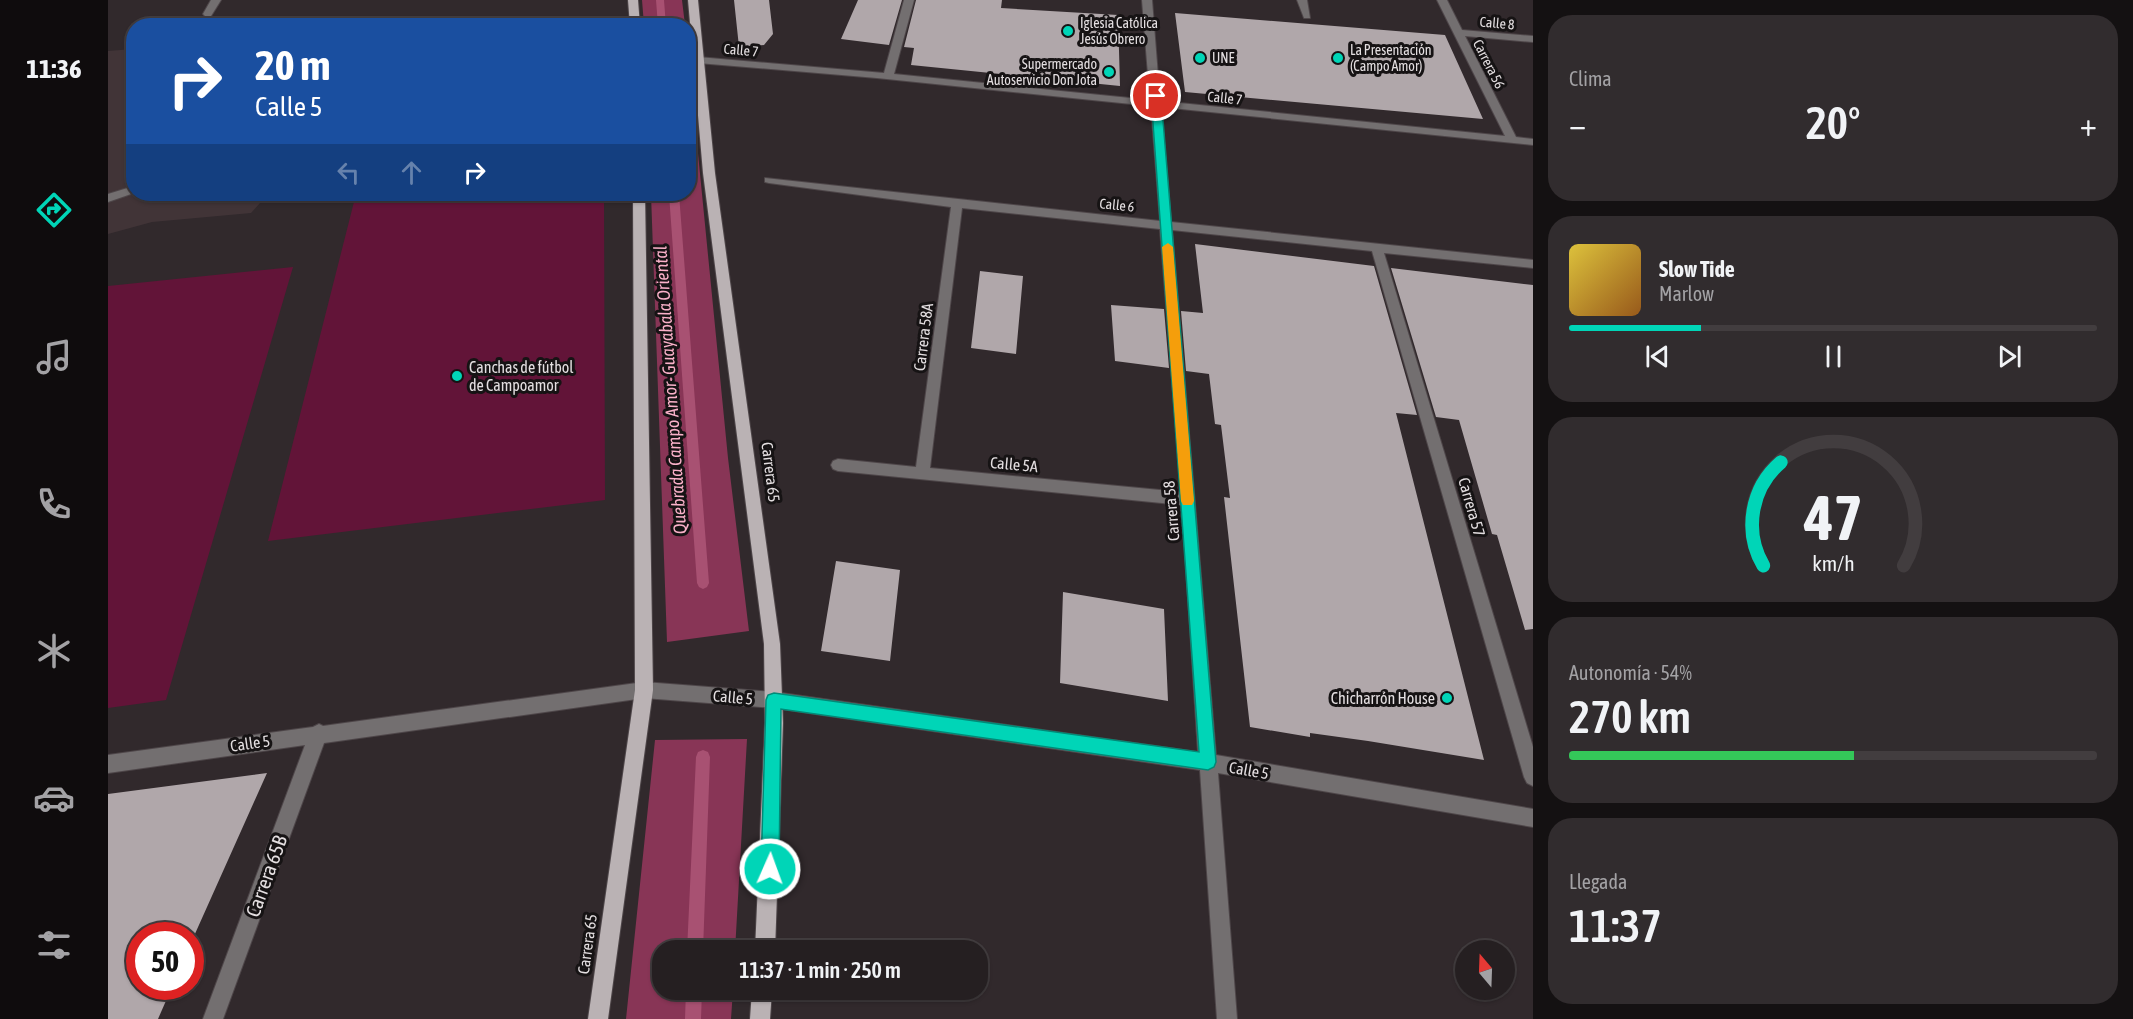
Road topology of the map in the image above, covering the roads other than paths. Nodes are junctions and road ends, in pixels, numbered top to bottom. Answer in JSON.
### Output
{"nodes":[{"id":1,"x":216,"y":0,"type":"edge"},
{"id":2,"x":633,"y":0,"type":"edge"},
{"id":3,"x":693,"y":0,"type":"edge"},
{"id":4,"x":909,"y":0,"type":"edge"},
{"id":5,"x":1147,"y":0,"type":"edge"},
{"id":6,"x":1302,"y":0,"type":"edge"},
{"id":7,"x":1442,"y":0,"type":"edge"},
{"id":8,"x":208,"y":14,"type":"dead end"},
{"id":9,"x":1307,"y":16,"type":"dead end"},
{"id":10,"x":634,"y":18,"type":"edge"},
{"id":11,"x":694,"y":18,"type":"edge"},
{"id":12,"x":1458,"y":33,"type":"junction"},
{"id":13,"x":696,"y":36,"type":"edge"},
{"id":14,"x":1533,"y":39,"type":"edge"},
{"id":15,"x":698,"y":60,"type":"junction"},
{"id":16,"x":888,"y":77,"type":"junction"},
{"id":17,"x":1157,"y":104,"type":"junction"},
{"id":18,"x":1512,"y":140,"type":"junction"},
{"id":19,"x":1533,"y":142,"type":"edge"},
{"id":20,"x":769,"y":180,"type":"dead end"},
{"id":21,"x":126,"y":192,"type":"edge"},
{"id":22,"x":108,"y":198,"type":"edge"},
{"id":23,"x":639,"y":201,"type":"edge"},
{"id":24,"x":957,"y":204,"type":"junction"},
{"id":25,"x":1167,"y":226,"type":"junction"},
{"id":26,"x":1377,"y":248,"type":"junction"},
{"id":27,"x":1533,"y":264,"type":"edge"},
{"id":28,"x":838,"y":465,"type":"dead end"},
{"id":29,"x":922,"y":474,"type":"junction"},
{"id":30,"x":1187,"y":499,"type":"junction"},
{"id":31,"x":644,"y":690,"type":"junction"},
{"id":32,"x":774,"y":700,"type":"junction"},
{"id":33,"x":319,"y":733,"type":"junction"},
{"id":34,"x":1208,"y":762,"type":"junction"},
{"id":35,"x":108,"y":764,"type":"edge"},
{"id":36,"x":1533,"y":777,"type":"edge"},
{"id":37,"x":1533,"y":818,"type":"edge"},
{"id":38,"x":766,"y":940,"type":"edge"},
{"id":39,"x":761,"y":1000,"type":"edge"},
{"id":40,"x":213,"y":1019,"type":"edge"},
{"id":41,"x":598,"y":1019,"type":"edge"},
{"id":42,"x":760,"y":1019,"type":"edge"},
{"id":43,"x":1227,"y":1019,"type":"edge"}],
"edges":[{"from":1,"to":8,"type":"street"},
{"from":2,"to":10,"type":"main road"},
{"from":3,"to":11,"type":"main road","name":"Carrera 65"},
{"from":4,"to":16,"type":"street"},
{"from":5,"to":17,"type":"street","name":"Carrera 58"},
{"from":6,"to":9,"type":"street"},
{"from":7,"to":12,"type":"street","name":"Carrera 56"},
{"from":12,"to":14,"type":"street","name":"Calle 8"},
{"from":12,"to":18,"type":"street","name":"Carrera 56"},
{"from":13,"to":15,"type":"main road","name":"Carrera 65"},
{"from":15,"to":16,"type":"street","name":"Calle 7"},
{"from":15,"to":32,"type":"main road","name":"Carrera 65"},
{"from":16,"to":17,"type":"street","name":"Calle 7"},
{"from":17,"to":18,"type":"street","name":"Calle 7"},
{"from":17,"to":25,"type":"street","name":"Carrera 58"},
{"from":18,"to":19,"type":"street","name":"Calle 7"},
{"from":20,"to":24,"type":"street","name":"Calle 6"},
{"from":21,"to":22,"type":"street"},
{"from":23,"to":31,"type":"main road","name":"Carrera 65"},
{"from":24,"to":25,"type":"street","name":"Calle 6"},
{"from":24,"to":29,"type":"street","name":"Carrera 58A"},
{"from":25,"to":26,"type":"street","name":"Calle 6"},
{"from":25,"to":30,"type":"street","name":"Carrera 58"},
{"from":26,"to":27,"type":"street","name":"Calle 6"},
{"from":26,"to":36,"type":"street","name":"Carrera 57"},
{"from":28,"to":29,"type":"street","name":"Calle 5A"},
{"from":29,"to":30,"type":"street","name":"Calle 5A"},
{"from":30,"to":34,"type":"street","name":"Carrera 58"},
{"from":31,"to":32,"type":"street","name":"Calle 5"},
{"from":31,"to":33,"type":"street","name":"Calle 5"},
{"from":31,"to":41,"type":"main road","name":"Carrera 65"},
{"from":32,"to":34,"type":"street","name":"Calle 5"},
{"from":32,"to":38,"type":"main road","name":"Carrera 65"},
{"from":33,"to":35,"type":"street","name":"Calle 5"},
{"from":33,"to":40,"type":"street","name":"Carrera 65B"},
{"from":34,"to":37,"type":"street","name":"Calle 5"},
{"from":34,"to":43,"type":"street","name":"Carrera 58"},
{"from":39,"to":42,"type":"main road"}]}
